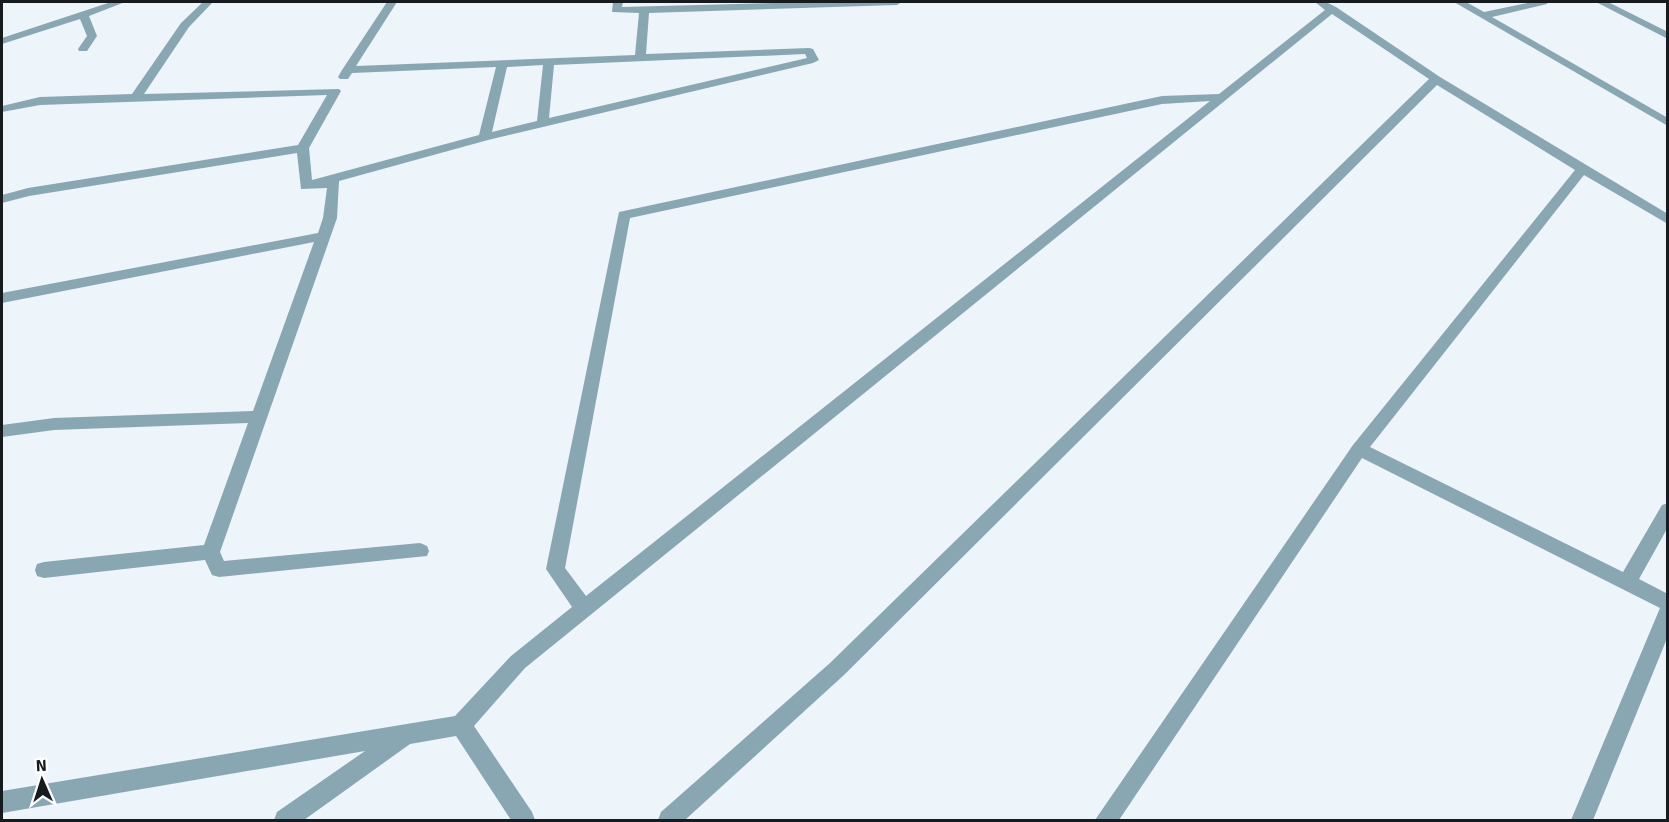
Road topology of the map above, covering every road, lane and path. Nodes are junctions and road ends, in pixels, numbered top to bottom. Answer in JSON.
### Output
{"nodes":[{"id":1,"x":115,"y":2,"type":"edge"},
{"id":2,"x":208,"y":2,"type":"edge"},
{"id":3,"x":392,"y":2,"type":"edge"},
{"id":4,"x":618,"y":2,"type":"edge"},
{"id":5,"x":897,"y":2,"type":"edge"},
{"id":6,"x":1459,"y":2,"type":"edge"},
{"id":7,"x":1543,"y":2,"type":"edge"},
{"id":8,"x":1601,"y":2,"type":"edge"},
{"id":9,"x":727,"y":4,"type":"edge"},
{"id":10,"x":1326,"y":5,"type":"edge"},
{"id":11,"x":644,"y":9,"type":"junction"},
{"id":12,"x":83,"y":14,"type":"junction"},
{"id":13,"x":1482,"y":16,"type":"junction"},
{"id":14,"x":1668,"y":36,"type":"edge"},
{"id":15,"x":2,"y":41,"type":"edge"},
{"id":16,"x":83,"y":49,"type":"dead end"},
{"id":17,"x":640,"y":57,"type":"junction"},
{"id":18,"x":549,"y":62,"type":"junction"},
{"id":19,"x":502,"y":64,"type":"junction"},
{"id":20,"x":718,"y":68,"type":"junction"},
{"id":21,"x":348,"y":70,"type":"junction"},
{"id":22,"x":1437,"y":79,"type":"junction"},
{"id":23,"x":335,"y":91,"type":"junction"},
{"id":24,"x":1220,"y":97,"type":"junction"},
{"id":25,"x":135,"y":98,"type":"junction"},
{"id":26,"x":2,"y":109,"type":"edge"},
{"id":27,"x":543,"y":123,"type":"junction"},
{"id":28,"x":1668,"y":123,"type":"edge"},
{"id":29,"x":485,"y":137,"type":"junction"},
{"id":30,"x":303,"y":148,"type":"junction"},
{"id":31,"x":1582,"y":169,"type":"junction"},
{"id":32,"x":306,"y":186,"type":"junction"},
{"id":33,"x":2,"y":199,"type":"edge"},
{"id":34,"x":1668,"y":220,"type":"edge"},
{"id":35,"x":324,"y":236,"type":"junction"},
{"id":36,"x":2,"y":298,"type":"edge"},
{"id":37,"x":259,"y":417,"type":"junction"},
{"id":38,"x":2,"y":431,"type":"edge"},
{"id":39,"x":1359,"y":449,"type":"junction"},
{"id":40,"x":1668,"y":510,"type":"edge"},
{"id":41,"x":420,"y":550,"type":"dead end"},
{"id":42,"x":211,"y":552,"type":"junction"},
{"id":43,"x":44,"y":570,"type":"dead end"},
{"id":44,"x":1627,"y":583,"type":"junction"},
{"id":45,"x":1668,"y":603,"type":"edge"},
{"id":46,"x":584,"y":609,"type":"junction"},
{"id":47,"x":1668,"y":611,"type":"edge"},
{"id":48,"x":461,"y":725,"type":"junction"},
{"id":49,"x":405,"y":736,"type":"junction"},
{"id":50,"x":2,"y":802,"type":"edge"},
{"id":51,"x":285,"y":820,"type":"edge"},
{"id":52,"x":524,"y":820,"type":"edge"},
{"id":53,"x":669,"y":820,"type":"edge"},
{"id":54,"x":1106,"y":820,"type":"edge"},
{"id":55,"x":1582,"y":820,"type":"edge"}],
"edges":[{"from":1,"to":12,"type":"street"},
{"from":2,"to":25,"type":"street"},
{"from":3,"to":21,"type":"street"},
{"from":4,"to":11,"type":"street"},
{"from":5,"to":9,"type":"street"},
{"from":6,"to":13,"type":"street"},
{"from":7,"to":13,"type":"street"},
{"from":8,"to":14,"type":"street"},
{"from":9,"to":11,"type":"street"},
{"from":10,"to":22,"type":"street"},
{"from":10,"to":24,"type":"street"},
{"from":11,"to":17,"type":"street"},
{"from":12,"to":15,"type":"street"},
{"from":12,"to":16,"type":"street"},
{"from":13,"to":28,"type":"street"},
{"from":17,"to":18,"type":"street"},
{"from":17,"to":20,"type":"street"},
{"from":18,"to":19,"type":"street"},
{"from":18,"to":27,"type":"street"},
{"from":19,"to":21,"type":"street"},
{"from":19,"to":29,"type":"street"},
{"from":20,"to":20,"type":"street"},
{"from":20,"to":27,"type":"street"},
{"from":21,"to":23,"type":"street"},
{"from":22,"to":31,"type":"street"},
{"from":22,"to":53,"type":"street"},
{"from":23,"to":25,"type":"street"},
{"from":23,"to":30,"type":"street"},
{"from":24,"to":46,"type":"street"},
{"from":24,"to":46,"type":"street"},
{"from":25,"to":26,"type":"street"},
{"from":27,"to":29,"type":"street"},
{"from":29,"to":32,"type":"street"},
{"from":30,"to":32,"type":"street"},
{"from":30,"to":33,"type":"street"},
{"from":31,"to":34,"type":"street"},
{"from":31,"to":39,"type":"street"},
{"from":32,"to":35,"type":"street"},
{"from":35,"to":36,"type":"street"},
{"from":35,"to":37,"type":"street"},
{"from":37,"to":38,"type":"street"},
{"from":37,"to":42,"type":"street"},
{"from":39,"to":44,"type":"street"},
{"from":39,"to":54,"type":"street"},
{"from":40,"to":44,"type":"street"},
{"from":41,"to":42,"type":"street"},
{"from":42,"to":43,"type":"street"},
{"from":44,"to":45,"type":"street"},
{"from":46,"to":48,"type":"street"},
{"from":47,"to":55,"type":"street"},
{"from":48,"to":49,"type":"street"},
{"from":48,"to":52,"type":"street"},
{"from":49,"to":50,"type":"street"},
{"from":49,"to":51,"type":"street"}]}
